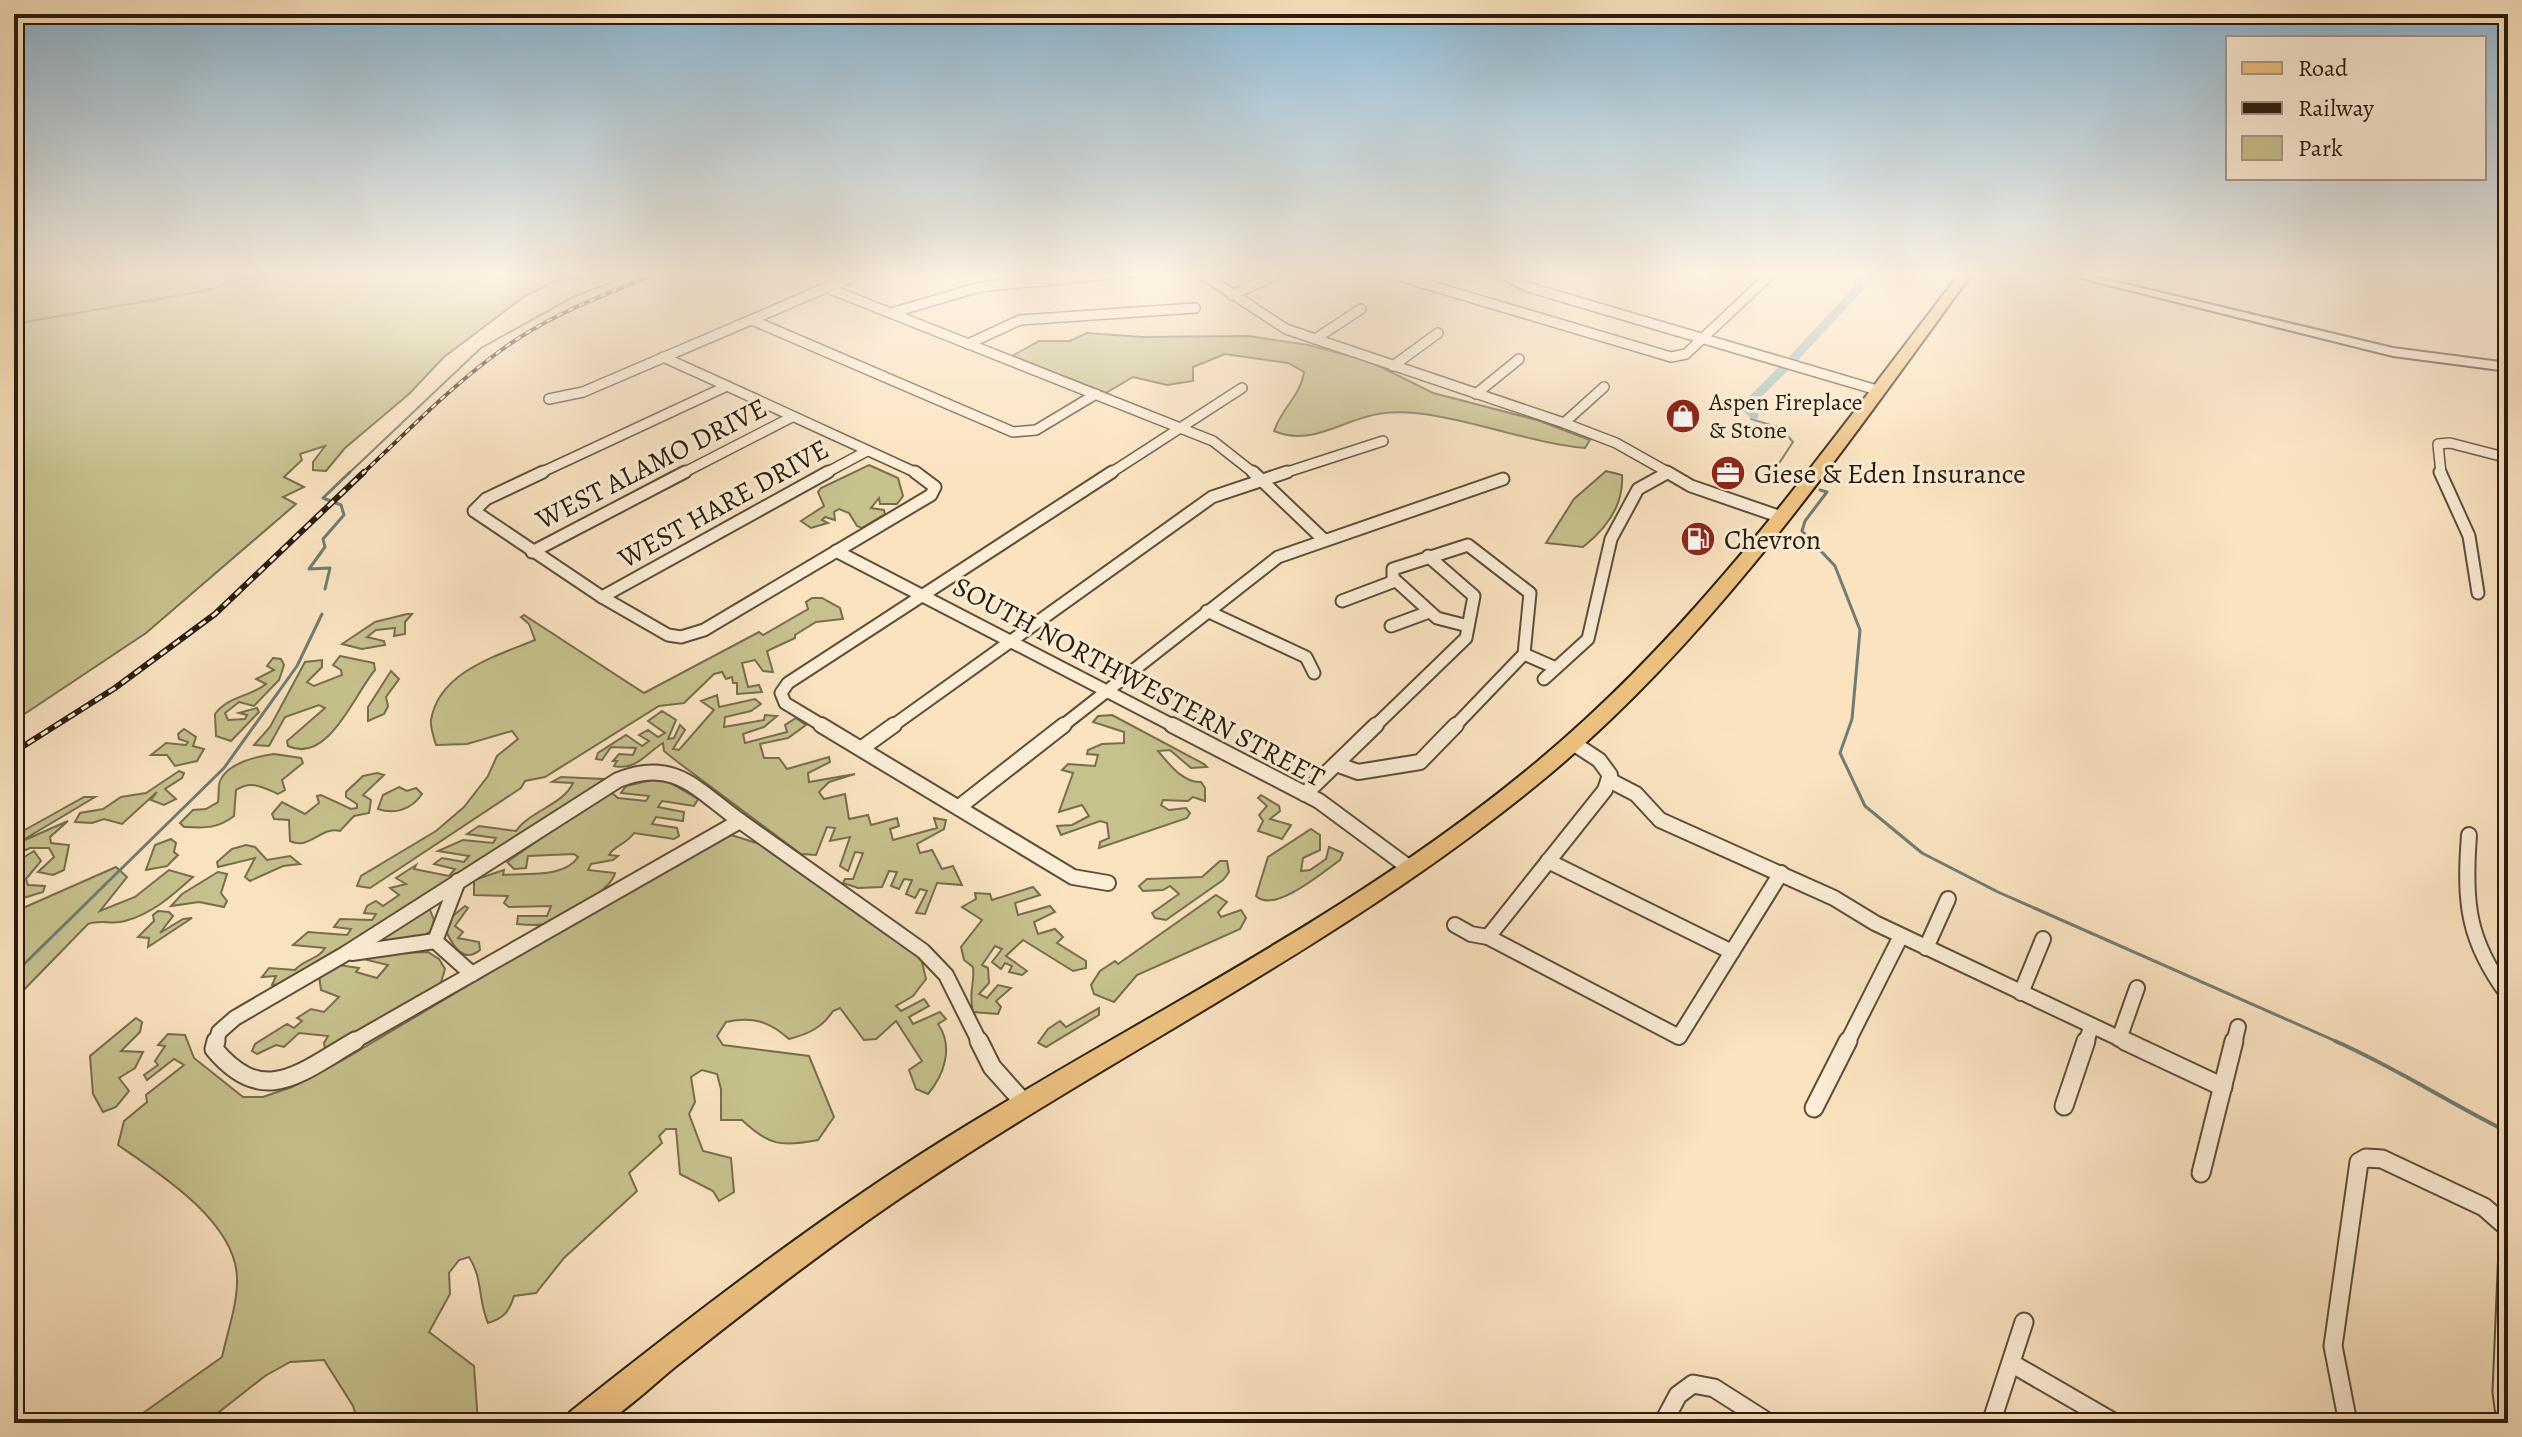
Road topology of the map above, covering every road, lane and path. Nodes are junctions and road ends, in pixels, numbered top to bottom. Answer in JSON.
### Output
{"nodes":[{"id":1,"x":706,"y":339,"type":"edge"},
{"id":2,"x":796,"y":339,"type":"edge"},
{"id":3,"x":956,"y":339,"type":"edge"},
{"id":4,"x":979,"y":339,"type":"edge"},
{"id":5,"x":1315,"y":339,"type":"edge"},
{"id":6,"x":1430,"y":339,"type":"edge"},
{"id":7,"x":1608,"y":339,"type":"edge"},
{"id":8,"x":1704,"y":339,"type":"edge"},
{"id":9,"x":1709,"y":339,"type":"edge"},
{"id":10,"x":1916,"y":339,"type":"edge"},
{"id":11,"x":2339,"y":339,"type":"edge"},
{"id":12,"x":968,"y":344,"type":"junction"},
{"id":13,"x":663,"y":357,"type":"junction"},
{"id":14,"x":1519,"y":359,"type":"dead end"},
{"id":15,"x":1393,"y":366,"type":"junction"},
{"id":16,"x":2508,"y":367,"type":"edge"},
{"id":17,"x":727,"y":386,"type":"junction"},
{"id":18,"x":1604,"y":387,"type":"dead end"},
{"id":19,"x":1242,"y":388,"type":"dead end"},
{"id":20,"x":1877,"y":390,"type":"junction"},
{"id":21,"x":1096,"y":394,"type":"junction"},
{"id":22,"x":1476,"y":394,"type":"junction"},
{"id":23,"x":549,"y":399,"type":"dead end"},
{"id":24,"x":792,"y":417,"type":"junction"},
{"id":25,"x":1564,"y":423,"type":"junction"},
{"id":26,"x":1181,"y":428,"type":"junction"},
{"id":27,"x":1383,"y":441,"type":"dead end"},
{"id":28,"x":867,"y":451,"type":"junction"},
{"id":29,"x":2508,"y":458,"type":"edge"},
{"id":30,"x":1667,"y":473,"type":"junction"},
{"id":31,"x":1503,"y":479,"type":"dead end"},
{"id":32,"x":1261,"y":480,"type":"junction"},
{"id":33,"x":1778,"y":516,"type":"junction"},
{"id":34,"x":1323,"y":539,"type":"junction"},
{"id":35,"x":836,"y":551,"type":"junction"},
{"id":36,"x":532,"y":552,"type":"junction"},
{"id":37,"x":1428,"y":556,"type":"junction"},
{"id":38,"x":1395,"y":581,"type":"junction"},
{"id":39,"x":2478,"y":593,"type":"dead end"},
{"id":40,"x":923,"y":596,"type":"junction"},
{"id":41,"x":602,"y":597,"type":"junction"},
{"id":42,"x":1342,"y":601,"type":"dead end"},
{"id":43,"x":1207,"y":611,"type":"junction"},
{"id":44,"x":1429,"y":612,"type":"junction"},
{"id":45,"x":1391,"y":626,"type":"dead end"},
{"id":46,"x":1468,"y":626,"type":"junction"},
{"id":47,"x":1010,"y":641,"type":"junction"},
{"id":48,"x":1524,"y":654,"type":"junction"},
{"id":49,"x":1556,"y":668,"type":"junction"},
{"id":50,"x":1314,"y":673,"type":"dead end"},
{"id":51,"x":1544,"y":679,"type":"dead end"},
{"id":52,"x":1105,"y":692,"type":"junction"},
{"id":53,"x":1573,"y":743,"type":"junction"},
{"id":54,"x":862,"y":748,"type":"junction"},
{"id":55,"x":1336,"y":764,"type":"junction"},
{"id":56,"x":1609,"y":780,"type":"junction"},
{"id":57,"x":1305,"y":794,"type":"junction"},
{"id":58,"x":959,"y":807,"type":"junction"},
{"id":59,"x":741,"y":820,"type":"junction"},
{"id":60,"x":2469,"y":835,"type":"dead end"},
{"id":61,"x":1548,"y":861,"type":"junction"},
{"id":62,"x":1411,"y":869,"type":"junction"},
{"id":63,"x":1781,"y":873,"type":"junction"},
{"id":64,"x":459,"y":879,"type":"junction"},
{"id":65,"x":1108,"y":883,"type":"dead end"},
{"id":66,"x":1948,"y":899,"type":"dead end"},
{"id":67,"x":1455,"y":925,"type":"dead end"},
{"id":68,"x":1901,"y":936,"type":"junction"},
{"id":69,"x":1488,"y":937,"type":"junction"},
{"id":70,"x":2043,"y":939,"type":"dead end"},
{"id":71,"x":435,"y":941,"type":"junction"},
{"id":72,"x":1926,"y":948,"type":"junction"},
{"id":73,"x":1732,"y":952,"type":"junction"},
{"id":74,"x":345,"y":954,"type":"junction"},
{"id":75,"x":472,"y":974,"type":"junction"},
{"id":76,"x":2137,"y":988,"type":"dead end"},
{"id":77,"x":2021,"y":993,"type":"junction"},
{"id":78,"x":2508,"y":995,"type":"edge"},
{"id":79,"x":2091,"y":1027,"type":"junction"},
{"id":80,"x":2238,"y":1027,"type":"dead end"},
{"id":81,"x":2119,"y":1039,"type":"junction"},
{"id":82,"x":2223,"y":1087,"type":"junction"},
{"id":83,"x":1025,"y":1104,"type":"junction"},
{"id":84,"x":2064,"y":1106,"type":"dead end"},
{"id":85,"x":1814,"y":1108,"type":"dead end"},
{"id":86,"x":2201,"y":1173,"type":"dead end"},
{"id":87,"x":2508,"y":1228,"type":"edge"},
{"id":88,"x":2508,"y":1249,"type":"edge"},
{"id":89,"x":2507,"y":1277,"type":"edge"},
{"id":90,"x":2024,"y":1322,"type":"dead end"},
{"id":91,"x":2011,"y":1363,"type":"junction"},
{"id":92,"x":581,"y":1423,"type":"edge"},
{"id":93,"x":1663,"y":1423,"type":"edge"},
{"id":94,"x":1769,"y":1423,"type":"edge"},
{"id":95,"x":1991,"y":1423,"type":"edge"},
{"id":96,"x":2115,"y":1423,"type":"edge"},
{"id":97,"x":2348,"y":1423,"type":"edge"},
{"id":98,"x":2506,"y":1423,"type":"edge"}],
"edges":[{"from":1,"to":13,"type":"street"},
{"from":2,"to":21,"type":"street"},
{"from":3,"to":12,"type":"street"},
{"from":4,"to":12,"type":"street"},
{"from":5,"to":15,"type":"street"},
{"from":6,"to":15,"type":"street"},
{"from":7,"to":8,"type":"street"},
{"from":9,"to":20,"type":"street"},
{"from":10,"to":20,"type":"main road"},
{"from":11,"to":16,"type":"street"},
{"from":12,"to":21,"type":"street"},
{"from":13,"to":17,"type":"street"},
{"from":13,"to":23,"type":"street"},
{"from":14,"to":22,"type":"street"},
{"from":15,"to":22,"type":"street"},
{"from":17,"to":24,"type":"street"},
{"from":17,"to":36,"type":"street"},
{"from":18,"to":25,"type":"street"},
{"from":19,"to":26,"type":"street"},
{"from":20,"to":33,"type":"main road"},
{"from":21,"to":26,"type":"street"},
{"from":22,"to":25,"type":"street"},
{"from":24,"to":28,"type":"street"},
{"from":24,"to":36,"type":"street","name":"WEST ALAMO DRIVE"},
{"from":25,"to":30,"type":"street"},
{"from":26,"to":32,"type":"street"},
{"from":26,"to":40,"type":"street"},
{"from":27,"to":32,"type":"street"},
{"from":28,"to":35,"type":"street"},
{"from":28,"to":41,"type":"street","name":"WEST HARE DRIVE"},
{"from":29,"to":39,"type":"street"},
{"from":30,"to":33,"type":"street"},
{"from":30,"to":49,"type":"street"},
{"from":31,"to":34,"type":"street"},
{"from":32,"to":34,"type":"street"},
{"from":32,"to":47,"type":"street"},
{"from":33,"to":53,"type":"main road"},
{"from":34,"to":43,"type":"street"},
{"from":35,"to":40,"type":"street","name":"SOUTH NORTHWESTERN STREET"},
{"from":35,"to":41,"type":"street"},
{"from":36,"to":41,"type":"street"},
{"from":37,"to":38,"type":"street"},
{"from":37,"to":46,"type":"street"},
{"from":37,"to":48,"type":"street"},
{"from":38,"to":42,"type":"street"},
{"from":38,"to":44,"type":"street"},
{"from":40,"to":47,"type":"street","name":"SOUTH NORTHWESTERN STREET"},
{"from":40,"to":54,"type":"street"},
{"from":43,"to":50,"type":"street"},
{"from":43,"to":52,"type":"street"},
{"from":44,"to":45,"type":"street"},
{"from":44,"to":46,"type":"street"},
{"from":46,"to":55,"type":"street"},
{"from":47,"to":52,"type":"street","name":"SOUTH NORTHWESTERN STREET"},
{"from":47,"to":54,"type":"street"},
{"from":48,"to":49,"type":"street"},
{"from":48,"to":55,"type":"street"},
{"from":49,"to":51,"type":"street"},
{"from":52,"to":57,"type":"street","name":"SOUTH NORTHWESTERN STREET"},
{"from":52,"to":58,"type":"street"},
{"from":53,"to":56,"type":"street"},
{"from":53,"to":62,"type":"main road"},
{"from":54,"to":58,"type":"street"},
{"from":55,"to":57,"type":"street"},
{"from":56,"to":61,"type":"street"},
{"from":56,"to":63,"type":"street"},
{"from":57,"to":62,"type":"street","name":"SOUTH NORTHWESTERN STREET"},
{"from":58,"to":65,"type":"street"},
{"from":59,"to":64,"type":"street"},
{"from":59,"to":75,"type":"street"},
{"from":59,"to":83,"type":"street"},
{"from":60,"to":78,"type":"street"},
{"from":61,"to":69,"type":"street"},
{"from":61,"to":73,"type":"street"},
{"from":62,"to":83,"type":"main road"},
{"from":63,"to":68,"type":"street"},
{"from":63,"to":73,"type":"street"},
{"from":64,"to":71,"type":"street"},
{"from":64,"to":74,"type":"street"},
{"from":66,"to":72,"type":"street"},
{"from":67,"to":69,"type":"street"},
{"from":68,"to":72,"type":"street"},
{"from":68,"to":85,"type":"street"},
{"from":69,"to":73,"type":"street"},
{"from":70,"to":77,"type":"street"},
{"from":71,"to":74,"type":"street"},
{"from":71,"to":75,"type":"street"},
{"from":72,"to":77,"type":"street"},
{"from":74,"to":75,"type":"street"},
{"from":76,"to":81,"type":"street"},
{"from":77,"to":79,"type":"street"},
{"from":79,"to":81,"type":"street"},
{"from":79,"to":84,"type":"street"},
{"from":80,"to":82,"type":"street"},
{"from":81,"to":82,"type":"street"},
{"from":82,"to":86,"type":"street"},
{"from":83,"to":92,"type":"main road"},
{"from":87,"to":97,"type":"street"},
{"from":88,"to":89,"type":"street"},
{"from":89,"to":98,"type":"street"},
{"from":90,"to":91,"type":"street"},
{"from":91,"to":95,"type":"street"},
{"from":91,"to":96,"type":"street"},
{"from":93,"to":94,"type":"street"}]}
